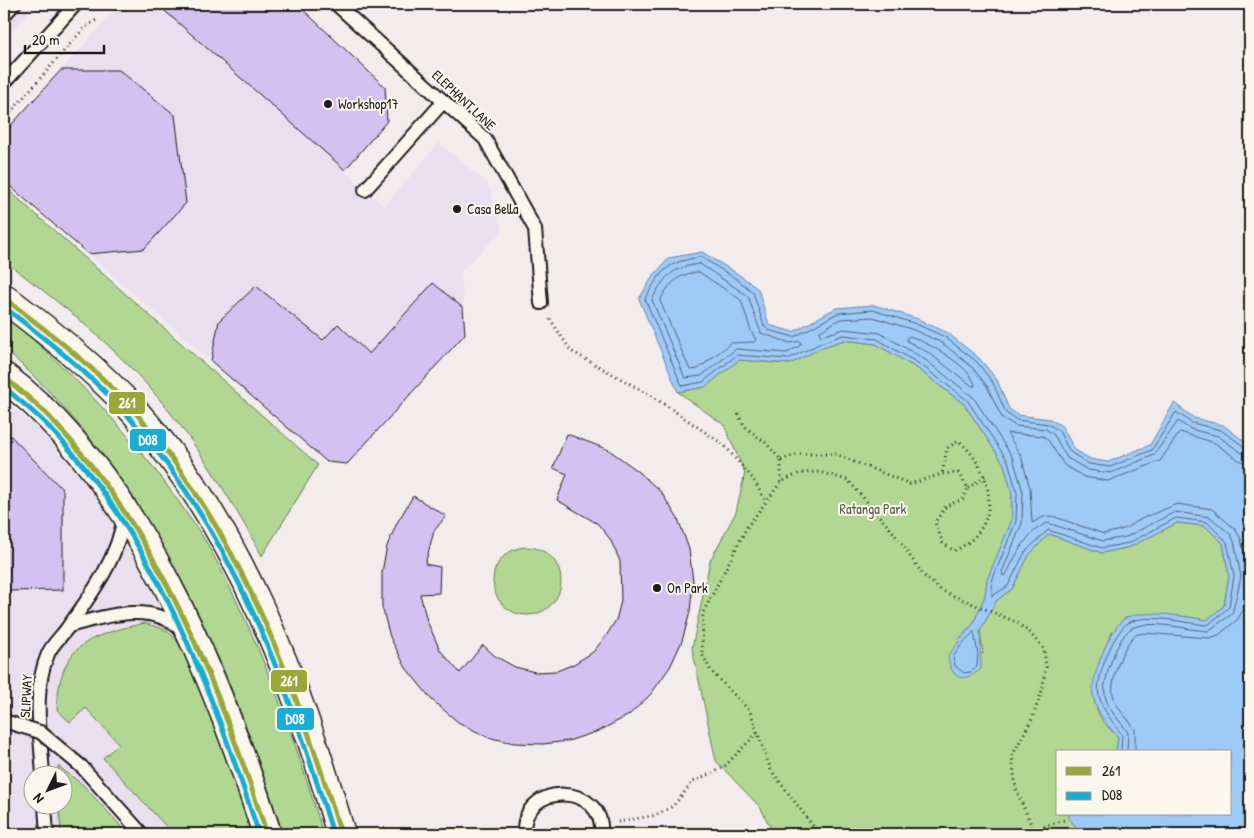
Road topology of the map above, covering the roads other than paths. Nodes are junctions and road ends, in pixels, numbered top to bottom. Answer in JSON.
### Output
{"nodes":[{"id":1,"x":76,"y":4,"type":"edge"},
{"id":2,"x":336,"y":4,"type":"edge"},
{"id":3,"x":4,"y":83,"type":"edge"},
{"id":4,"x":444,"y":101,"type":"junction"},
{"id":5,"x":366,"y":190,"type":"dead end"},
{"id":6,"x":4,"y":298,"type":"edge"},
{"id":7,"x":540,"y":303,"type":"road end"},
{"id":8,"x":4,"y":377,"type":"edge"},
{"id":9,"x":124,"y":510,"type":"junction"},
{"id":10,"x":69,"y":626,"type":"junction"},
{"id":11,"x":196,"y":644,"type":"junction"},
{"id":12,"x":4,"y":721,"type":"edge"},
{"id":13,"x":42,"y":766,"type":"edge"},
{"id":14,"x":46,"y":816,"type":"edge"},
{"id":15,"x":602,"y":830,"type":"edge"},
{"id":16,"x":47,"y":834,"type":"edge"},
{"id":17,"x":142,"y":834,"type":"edge"},
{"id":18,"x":267,"y":834,"type":"edge"},
{"id":19,"x":341,"y":834,"type":"edge"},
{"id":20,"x":524,"y":834,"type":"edge"}],
"edges":[{"from":1,"to":3,"type":"lane"},
{"from":2,"to":4,"type":"lane","name":"ELEPHANT LANE"},
{"from":4,"to":5,"type":"lane"},
{"from":4,"to":7,"type":"lane","name":"ELEPHANT LANE"},
{"from":6,"to":19,"type":"main road"},
{"from":8,"to":9,"type":"main road"},
{"from":9,"to":10,"type":"lane","name":"SLIPWAY"},
{"from":9,"to":11,"type":"main road"},
{"from":10,"to":11,"type":"lane"},
{"from":10,"to":13,"type":"lane","name":"SLIPWAY"},
{"from":11,"to":18,"type":"main road"},
{"from":12,"to":17,"type":"lane","bridge":true},
{"from":14,"to":16,"type":"lane"},
{"from":15,"to":20,"type":"lane"}]}
